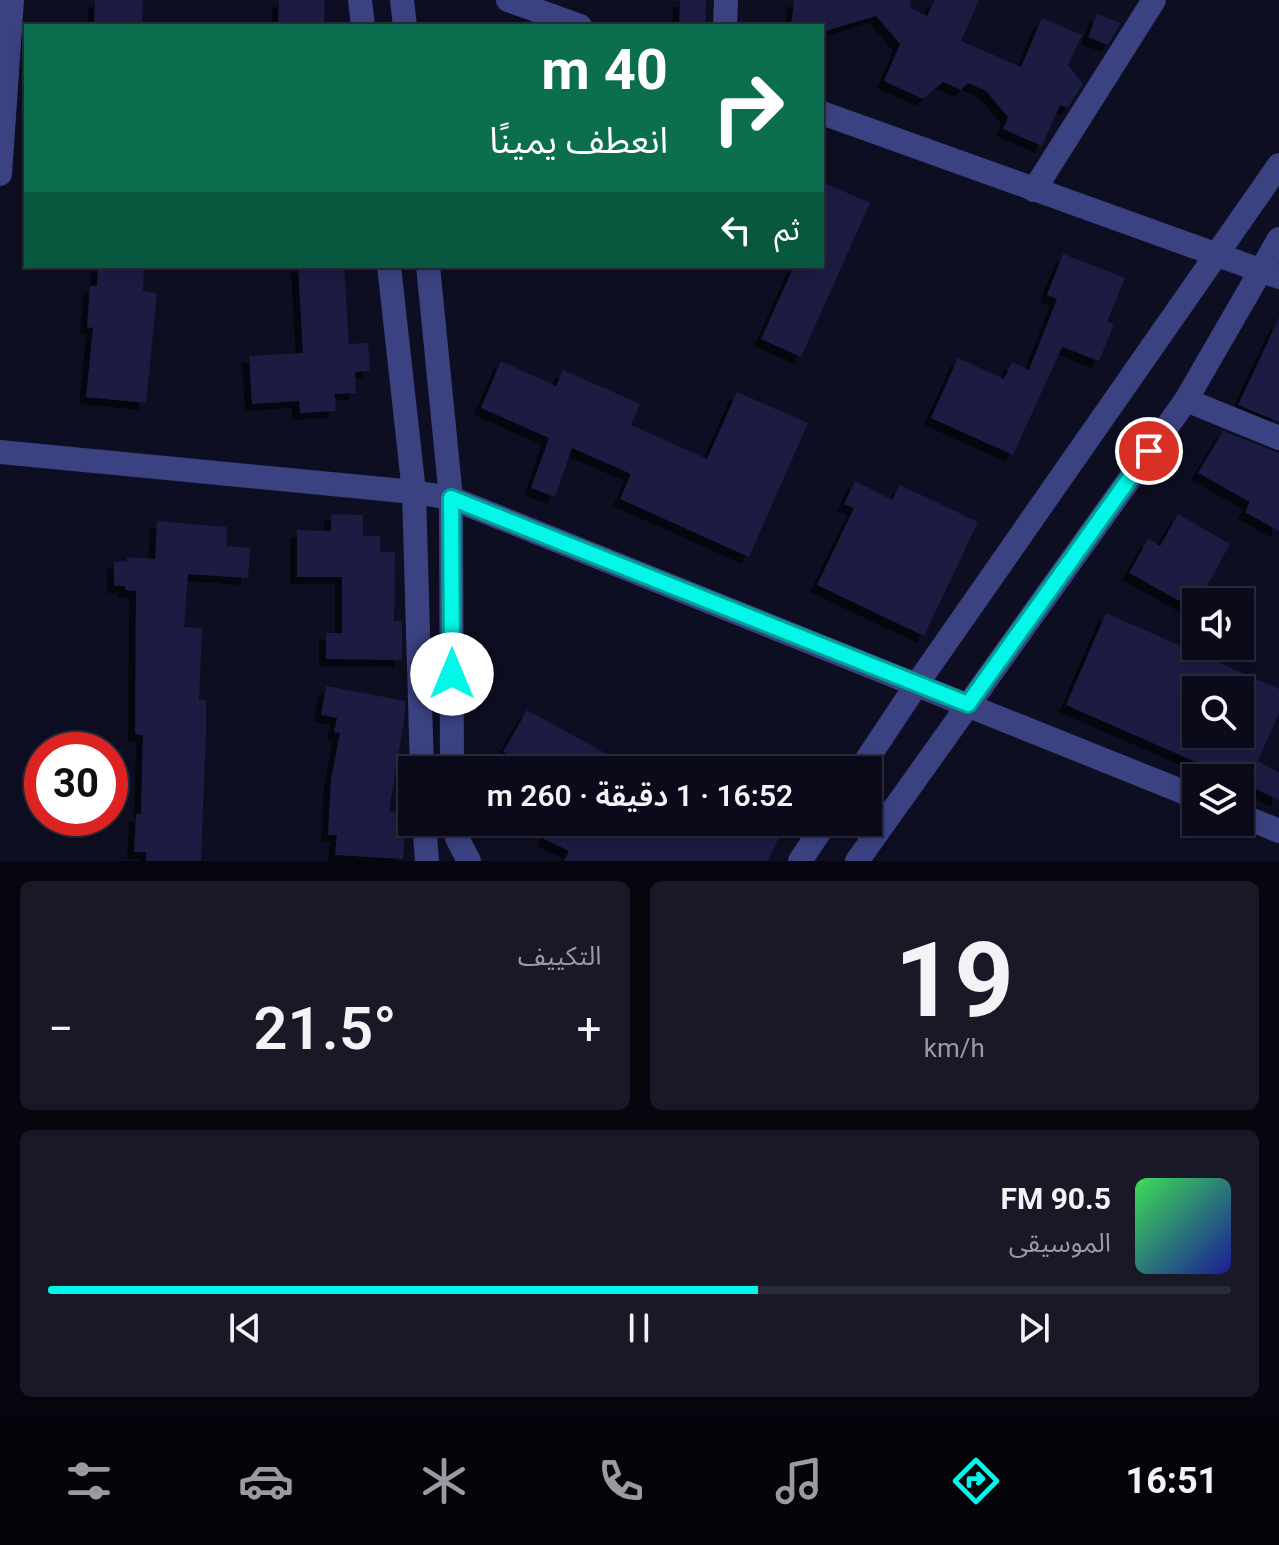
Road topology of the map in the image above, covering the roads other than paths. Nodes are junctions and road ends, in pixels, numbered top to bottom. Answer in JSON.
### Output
{"nodes":[{"id":1,"x":12,"y":0,"type":"edge"},
{"id":2,"x":360,"y":0,"type":"edge"},
{"id":3,"x":402,"y":0,"type":"edge"},
{"id":4,"x":508,"y":0,"type":"edge"},
{"id":5,"x":726,"y":0,"type":"edge"},
{"id":6,"x":1154,"y":0,"type":"edge"},
{"id":7,"x":363,"y":24,"type":"edge"},
{"id":8,"x":405,"y":24,"type":"edge"},
{"id":9,"x":574,"y":24,"type":"edge"},
{"id":10,"x":725,"y":24,"type":"edge"},
{"id":11,"x":824,"y":114,"type":"edge"},
{"id":12,"x":1279,"y":165,"type":"edge"},
{"id":13,"x":0,"y":174,"type":"edge"},
{"id":14,"x":1034,"y":190,"type":"junction"},
{"id":15,"x":1279,"y":239,"type":"edge"},
{"id":16,"x":1218,"y":256,"type":"junction"},
{"id":17,"x":389,"y":268,"type":"edge"},
{"id":18,"x":428,"y":268,"type":"edge"},
{"id":19,"x":1269,"y":273,"type":"edge"},
{"id":20,"x":1186,"y":400,"type":"junction"},
{"id":21,"x":1279,"y":438,"type":"edge"},
{"id":22,"x":0,"y":452,"type":"edge"},
{"id":23,"x":414,"y":492,"type":"junction"},
{"id":24,"x":451,"y":498,"type":"junction"},
{"id":25,"x":917,"y":684,"type":"junction"},
{"id":26,"x":968,"y":704,"type":"junction"},
{"id":27,"x":422,"y":756,"type":"edge"},
{"id":28,"x":452,"y":756,"type":"edge"},
{"id":29,"x":869,"y":756,"type":"edge"},
{"id":30,"x":1182,"y":791,"type":"edge"},
{"id":31,"x":1254,"y":821,"type":"edge"},
{"id":32,"x":1279,"y":831,"type":"edge"},
{"id":33,"x":425,"y":836,"type":"edge"},
{"id":34,"x":457,"y":836,"type":"edge"},
{"id":35,"x":817,"y":836,"type":"edge"},
{"id":36,"x":427,"y":861,"type":"edge"},
{"id":37,"x":469,"y":861,"type":"edge"},
{"id":38,"x":800,"y":861,"type":"edge"},
{"id":39,"x":857,"y":861,"type":"edge"}],
"edges":[{"from":1,"to":13,"type":"street"},
{"from":2,"to":7,"type":"street"},
{"from":3,"to":8,"type":"street"},
{"from":4,"to":9,"type":"street"},
{"from":5,"to":10,"type":"street"},
{"from":6,"to":14,"type":"street"},
{"from":11,"to":14,"type":"street"},
{"from":12,"to":16,"type":"street"},
{"from":14,"to":16,"type":"street"},
{"from":15,"to":19,"type":"street"},
{"from":16,"to":19,"type":"street"},
{"from":16,"to":25,"type":"street"},
{"from":17,"to":23,"type":"street"},
{"from":18,"to":24,"type":"street"},
{"from":19,"to":20,"type":"street"},
{"from":20,"to":21,"type":"street"},
{"from":20,"to":26,"type":"street"},
{"from":22,"to":23,"type":"street"},
{"from":23,"to":24,"type":"street"},
{"from":23,"to":27,"type":"street"},
{"from":24,"to":25,"type":"street"},
{"from":24,"to":28,"type":"street"},
{"from":25,"to":26,"type":"street"},
{"from":25,"to":29,"type":"street"},
{"from":26,"to":30,"type":"street"},
{"from":26,"to":39,"type":"street"},
{"from":31,"to":32,"type":"street"},
{"from":33,"to":36,"type":"street"},
{"from":34,"to":37,"type":"street"},
{"from":35,"to":38,"type":"street"}]}
